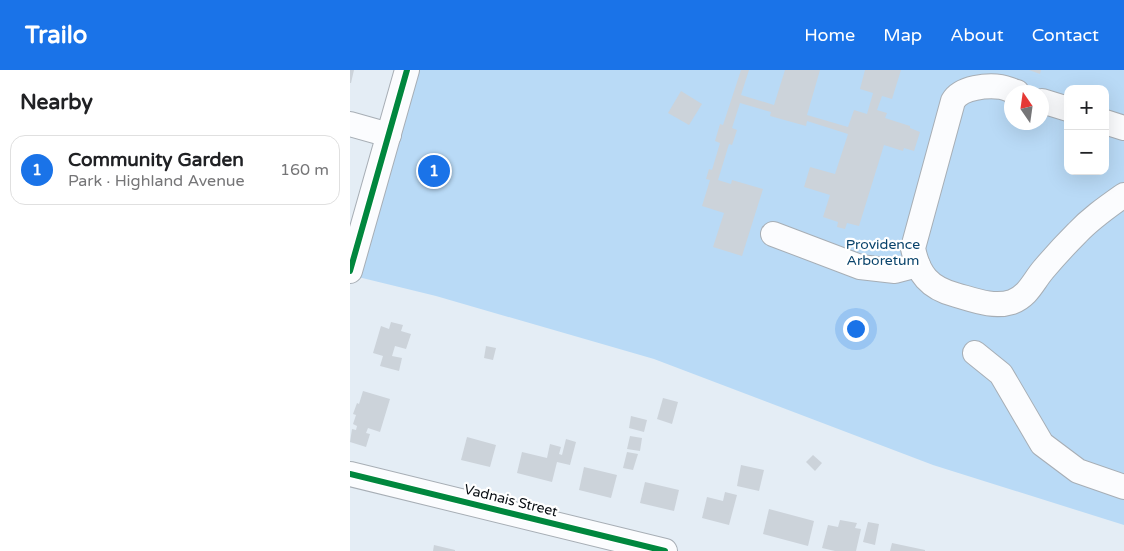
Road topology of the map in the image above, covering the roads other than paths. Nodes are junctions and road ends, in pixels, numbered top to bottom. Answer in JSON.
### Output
{"nodes":[{"id":1,"x":407,"y":70,"type":"edge"},
{"id":2,"x":1004,"y":88,"type":"edge"},
{"id":3,"x":1049,"y":103,"type":"edge"},
{"id":4,"x":1064,"y":108,"type":"edge"},
{"id":5,"x":1109,"y":123,"type":"edge"},
{"id":6,"x":350,"y":124,"type":"edge"},
{"id":7,"x":1124,"y":128,"type":"edge"},
{"id":8,"x":389,"y":135,"type":"junction"},
{"id":9,"x":1124,"y":195,"type":"edge"},
{"id":10,"x":773,"y":234,"type":"dead end"},
{"id":11,"x":918,"y":265,"type":"junction"},
{"id":12,"x":350,"y":272,"type":"edge"},
{"id":13,"x":975,"y":353,"type":"dead end"},
{"id":14,"x":350,"y":474,"type":"edge"},
{"id":15,"x":1124,"y":486,"type":"edge"},
{"id":16,"x":665,"y":551,"type":"edge"}],
"edges":[{"from":1,"to":8,"type":"street"},
{"from":2,"to":11,"type":"street"},
{"from":3,"to":4,"type":"street"},
{"from":5,"to":7,"type":"street"},
{"from":6,"to":8,"type":"street"},
{"from":8,"to":12,"type":"street"},
{"from":9,"to":11,"type":"street"},
{"from":10,"to":11,"type":"street"},
{"from":13,"to":15,"type":"street"},
{"from":14,"to":16,"type":"street","name":"Vadnais Street"}]}
